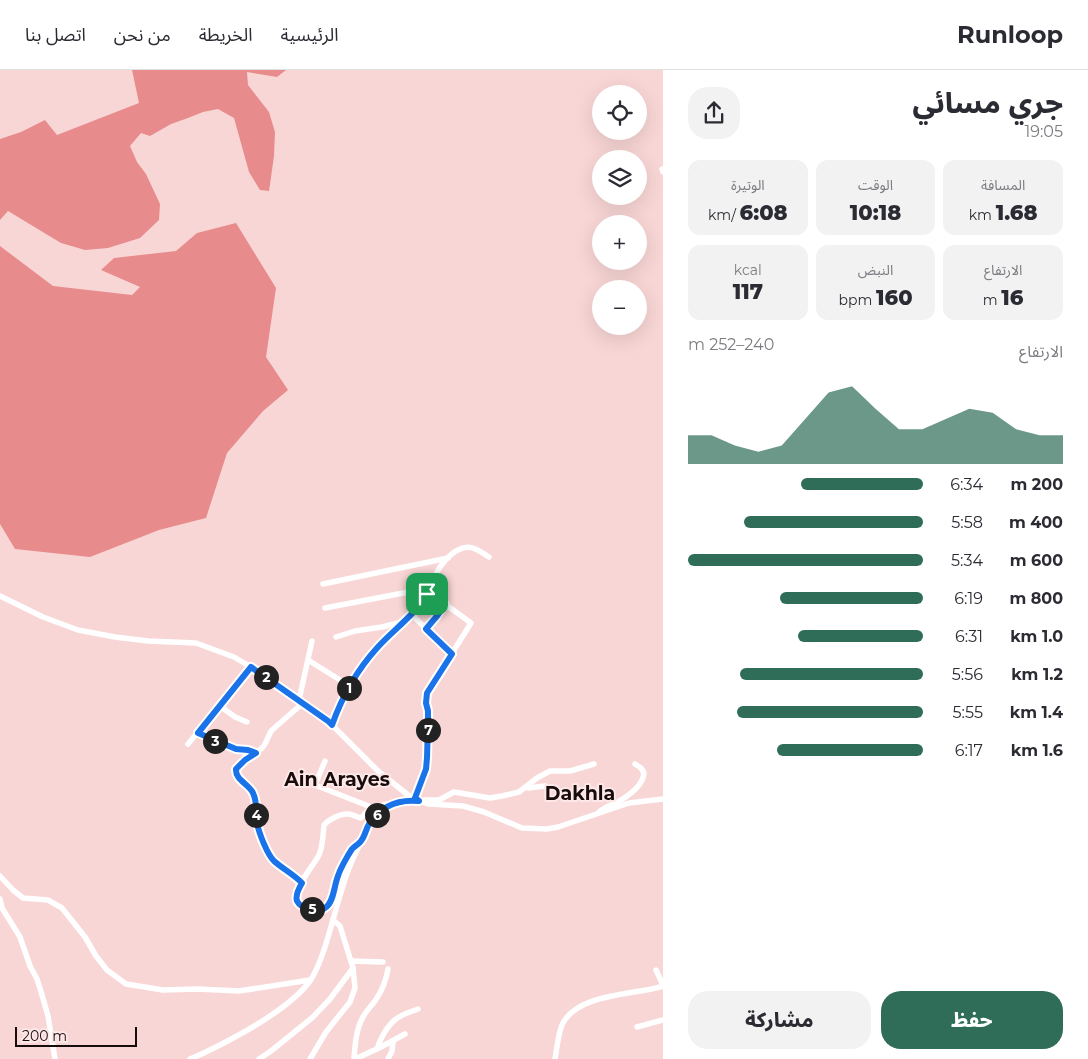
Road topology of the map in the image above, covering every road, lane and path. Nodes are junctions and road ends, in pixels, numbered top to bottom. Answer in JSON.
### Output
{"nodes":[{"id":1,"x":489,"y":557,"type":"dead end"},
{"id":2,"x":448,"y":558,"type":"junction"},
{"id":3,"x":323,"y":584,"type":"dead end"},
{"id":4,"x":429,"y":592,"type":"junction"},
{"id":5,"x":0,"y":596,"type":"edge"},
{"id":6,"x":445,"y":604,"type":"junction"},
{"id":7,"x":325,"y":608,"type":"dead end"},
{"id":8,"x":411,"y":614,"type":"junction"},
{"id":9,"x":404,"y":621,"type":"junction"},
{"id":10,"x":426,"y":629,"type":"junction"},
{"id":11,"x":336,"y":637,"type":"dead end"},
{"id":12,"x":312,"y":641,"type":"dead end"},
{"id":13,"x":452,"y":654,"type":"junction"},
{"id":14,"x":308,"y":660,"type":"junction"},
{"id":15,"x":251,"y":667,"type":"junction"},
{"id":16,"x":340,"y":680,"type":"dead end"},
{"id":17,"x":301,"y":702,"type":"junction"},
{"id":18,"x":220,"y":706,"type":"junction"},
{"id":19,"x":247,"y":722,"type":"dead end"},
{"id":20,"x":332,"y":725,"type":"junction"},
{"id":21,"x":198,"y":733,"type":"junction"},
{"id":22,"x":188,"y":744,"type":"dead end"},
{"id":23,"x":256,"y":753,"type":"junction"},
{"id":24,"x":325,"y":761,"type":"dead end"},
{"id":25,"x":594,"y":764,"type":"dead end"},
{"id":26,"x":635,"y":764,"type":"dead end"},
{"id":27,"x":545,"y":786,"type":"dead end"},
{"id":28,"x":524,"y":789,"type":"junction"},
{"id":29,"x":663,"y":799,"type":"edge"},
{"id":30,"x":417,"y":800,"type":"junction"},
{"id":31,"x":391,"y":805,"type":"junction"},
{"id":32,"x":371,"y":807,"type":"junction"},
{"id":33,"x":595,"y":815,"type":"junction"},
{"id":34,"x":361,"y":842,"type":"junction"},
{"id":35,"x":0,"y":876,"type":"edge"},
{"id":36,"x":302,"y":883,"type":"junction"},
{"id":37,"x":0,"y":899,"type":"edge"},
{"id":38,"x":333,"y":920,"type":"junction"},
{"id":39,"x":351,"y":961,"type":"junction"},
{"id":40,"x":383,"y":962,"type":"dead end"},
{"id":41,"x":353,"y":968,"type":"junction"},
{"id":42,"x":388,"y":969,"type":"dead end"},
{"id":43,"x":656,"y":970,"type":"dead end"},
{"id":44,"x":310,"y":980,"type":"junction"},
{"id":45,"x":663,"y":986,"type":"edge"},
{"id":46,"x":418,"y":1009,"type":"dead end"},
{"id":47,"x":663,"y":1020,"type":"edge"},
{"id":48,"x":637,"y":1026,"type":"dead end"},
{"id":49,"x":405,"y":1034,"type":"dead end"},
{"id":50,"x":393,"y":1041,"type":"junction"},
{"id":51,"x":377,"y":1050,"type":"junction"},
{"id":52,"x":55,"y":1059,"type":"edge"},
{"id":53,"x":192,"y":1059,"type":"edge"},
{"id":54,"x":259,"y":1059,"type":"edge"},
{"id":55,"x":310,"y":1059,"type":"edge"},
{"id":56,"x":355,"y":1059,"type":"edge"},
{"id":57,"x":388,"y":1059,"type":"edge"},
{"id":58,"x":555,"y":1059,"type":"edge"}],
"edges":[{"from":1,"to":2,"type":"street"},
{"from":2,"to":3,"type":"street"},
{"from":2,"to":4,"type":"street"},
{"from":4,"to":6,"type":"street"},
{"from":4,"to":7,"type":"street"},
{"from":4,"to":8,"type":"street"},
{"from":5,"to":15,"type":"street"},
{"from":6,"to":10,"type":"street"},
{"from":6,"to":13,"type":"street"},
{"from":8,"to":9,"type":"street"},
{"from":8,"to":10,"type":"street"},
{"from":9,"to":11,"type":"street"},
{"from":9,"to":20,"type":"street"},
{"from":10,"to":13,"type":"street"},
{"from":12,"to":14,"type":"street"},
{"from":13,"to":30,"type":"street"},
{"from":14,"to":16,"type":"street"},
{"from":14,"to":17,"type":"street"},
{"from":15,"to":17,"type":"street"},
{"from":15,"to":18,"type":"street"},
{"from":17,"to":20,"type":"street"},
{"from":17,"to":23,"type":"street"},
{"from":18,"to":19,"type":"street"},
{"from":18,"to":21,"type":"street"},
{"from":20,"to":30,"type":"street"},
{"from":21,"to":22,"type":"street"},
{"from":21,"to":23,"type":"street"},
{"from":23,"to":36,"type":"street"},
{"from":24,"to":32,"type":"street"},
{"from":25,"to":28,"type":"street"},
{"from":26,"to":33,"type":"street"},
{"from":27,"to":28,"type":"street"},
{"from":28,"to":30,"type":"street"},
{"from":29,"to":33,"type":"street"},
{"from":30,"to":31,"type":"street"},
{"from":30,"to":33,"type":"street"},
{"from":31,"to":32,"type":"street"},
{"from":31,"to":34,"type":"street"},
{"from":32,"to":36,"type":"street"},
{"from":34,"to":36,"type":"street"},
{"from":34,"to":38,"type":"street"},
{"from":35,"to":44,"type":"street"},
{"from":37,"to":52,"type":"street"},
{"from":38,"to":39,"type":"street"},
{"from":38,"to":44,"type":"street"},
{"from":39,"to":40,"type":"street"},
{"from":39,"to":41,"type":"street"},
{"from":41,"to":54,"type":"street"},
{"from":41,"to":55,"type":"street"},
{"from":42,"to":56,"type":"street"},
{"from":43,"to":45,"type":"street"},
{"from":44,"to":53,"type":"street"},
{"from":45,"to":58,"type":"street"},
{"from":46,"to":51,"type":"street"},
{"from":47,"to":48,"type":"street"},
{"from":49,"to":50,"type":"street"},
{"from":50,"to":51,"type":"street"},
{"from":50,"to":57,"type":"street"},
{"from":51,"to":56,"type":"street"}]}
